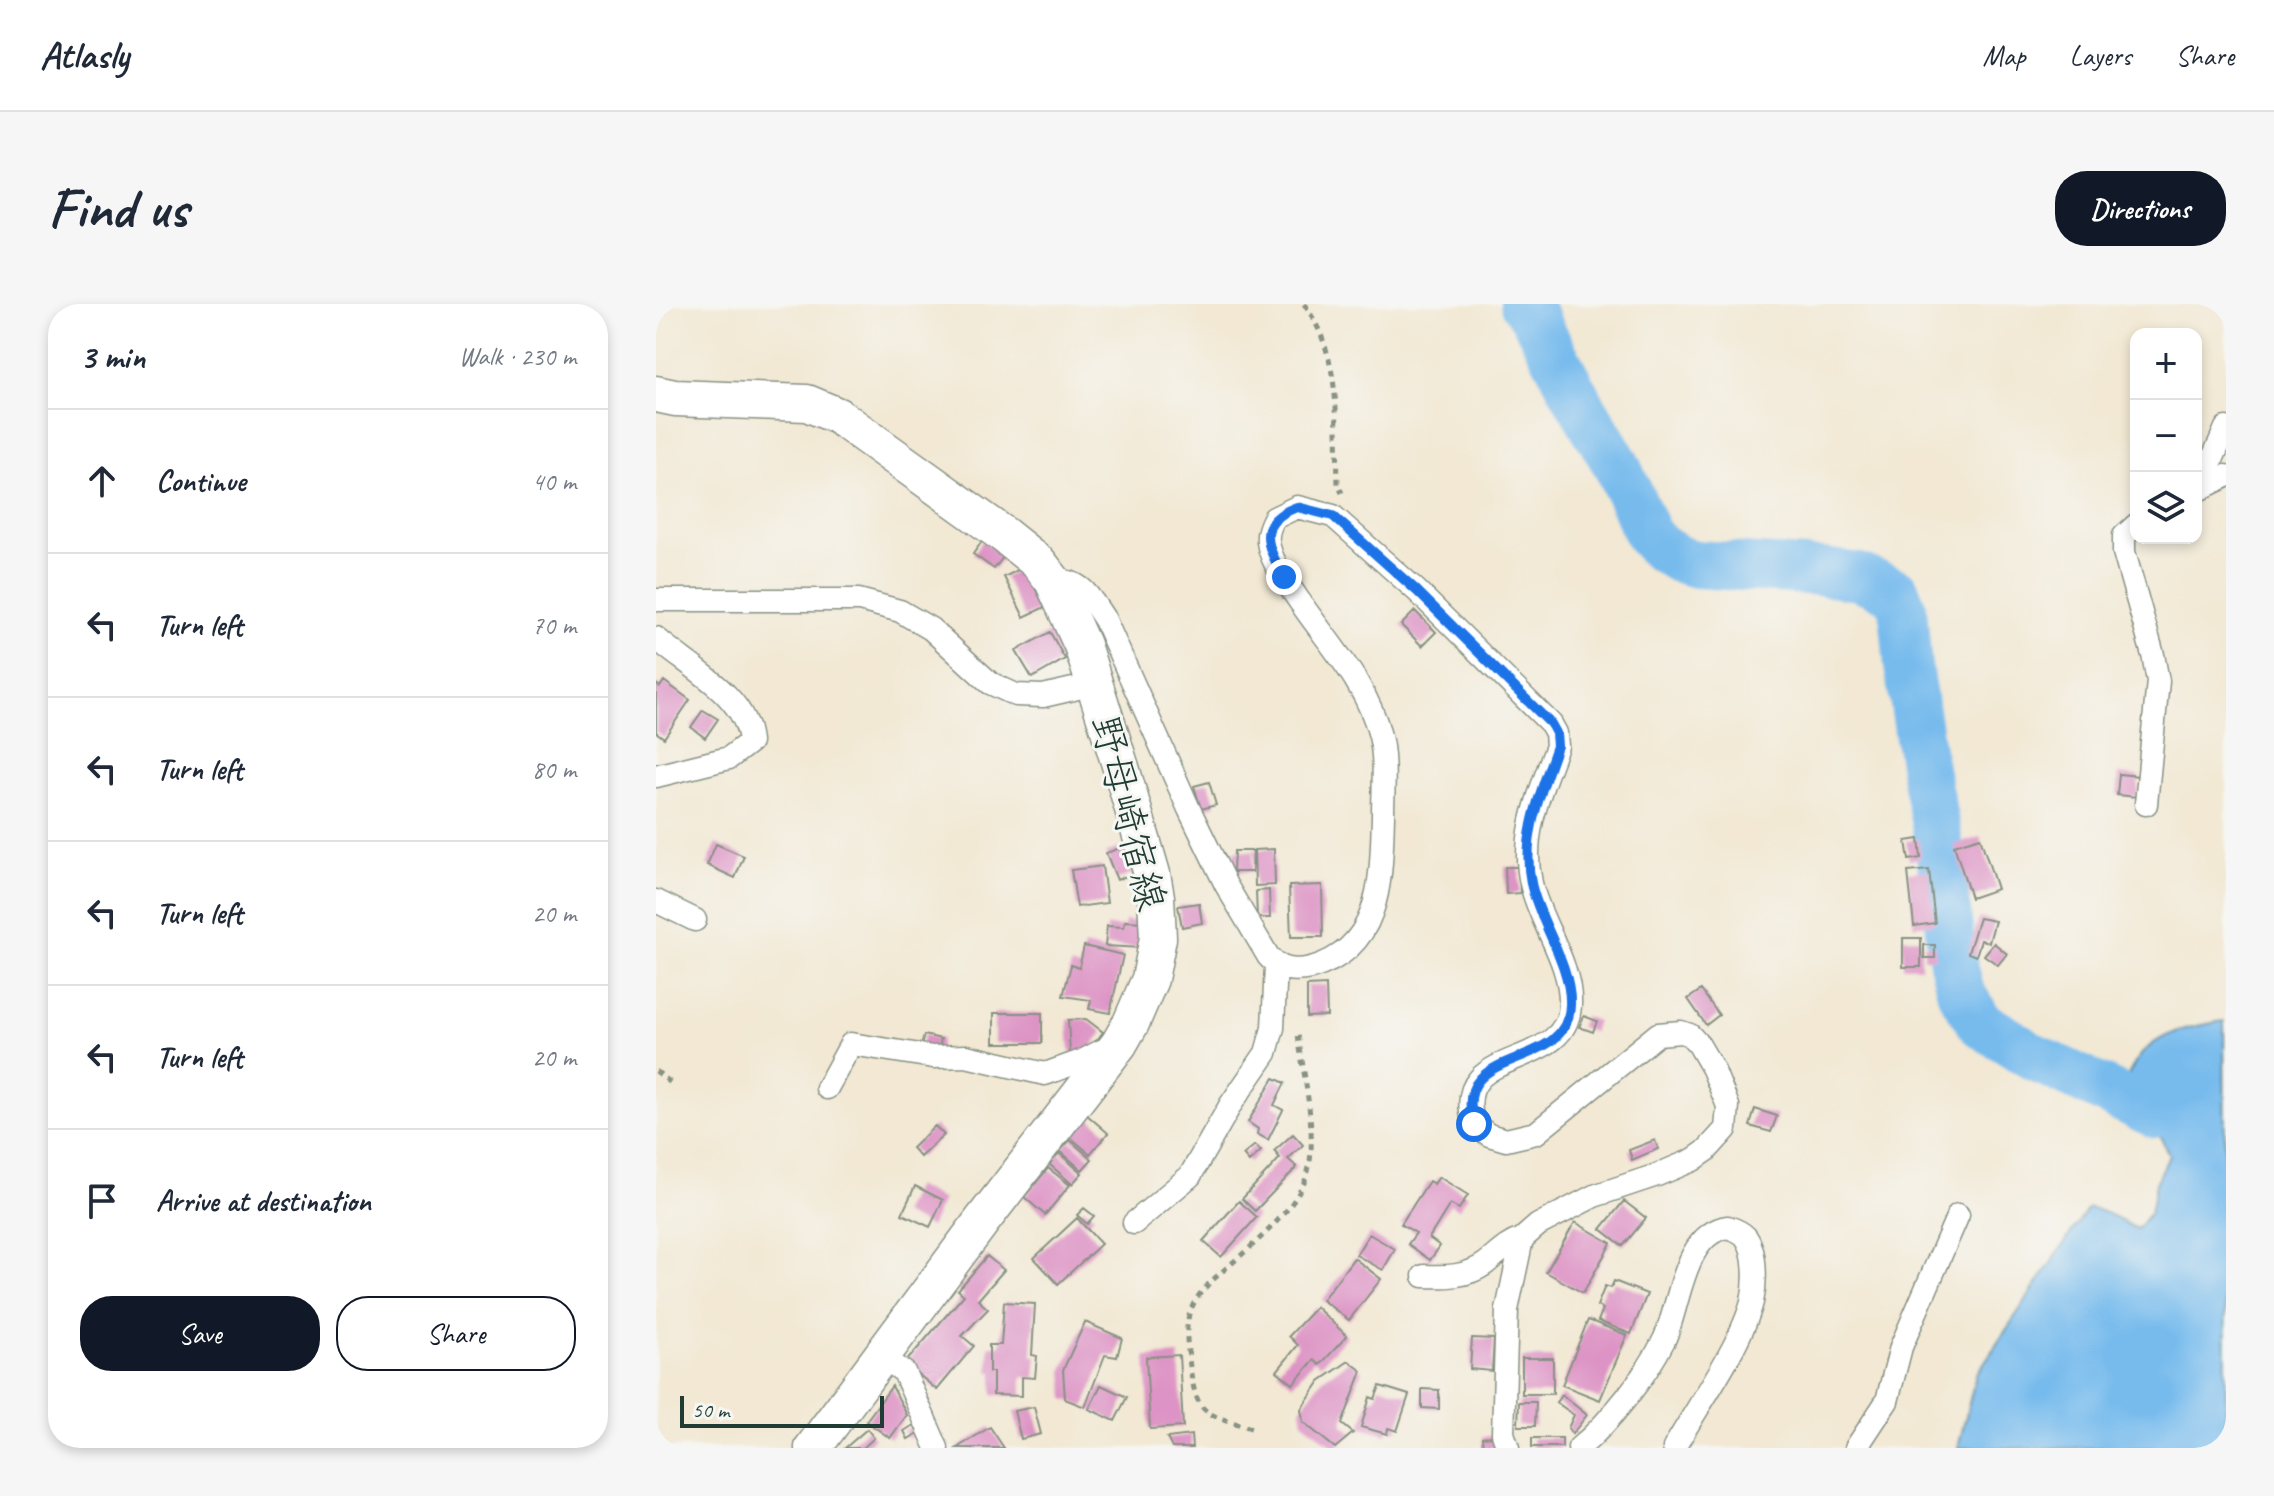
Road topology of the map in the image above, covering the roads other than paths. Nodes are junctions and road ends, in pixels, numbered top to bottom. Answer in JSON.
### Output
{"nodes":[{"id":1,"x":656,"y":394,"type":"edge"},
{"id":2,"x":2226,"y":428,"type":"edge"},
{"id":3,"x":2226,"y":476,"type":"edge"},
{"id":4,"x":2202,"y":483,"type":"edge"},
{"id":5,"x":2202,"y":487,"type":"edge"},
{"id":6,"x":2130,"y":530,"type":"edge"},
{"id":7,"x":1053,"y":581,"type":"junction"},
{"id":8,"x":656,"y":600,"type":"edge"},
{"id":9,"x":656,"y":638,"type":"edge"},
{"id":10,"x":1095,"y":684,"type":"junction"},
{"id":11,"x":656,"y":776,"type":"edge"},
{"id":12,"x":2146,"y":804,"type":"dead end"},
{"id":13,"x":656,"y":901,"type":"edge"},
{"id":14,"x":695,"y":920,"type":"dead end"},
{"id":15,"x":1276,"y":965,"type":"junction"},
{"id":16,"x":1113,"y":1051,"type":"junction"},
{"id":17,"x":827,"y":1088,"type":"dead end"},
{"id":18,"x":1958,"y":1215,"type":"dead end"},
{"id":19,"x":1134,"y":1223,"type":"dead end"},
{"id":20,"x":1522,"y":1239,"type":"junction"},
{"id":21,"x":1424,"y":1276,"type":"dead end"},
{"id":22,"x":881,"y":1356,"type":"junction"},
{"id":23,"x":813,"y":1448,"type":"edge"},
{"id":24,"x":937,"y":1448,"type":"edge"},
{"id":25,"x":1508,"y":1448,"type":"edge"},
{"id":26,"x":1579,"y":1448,"type":"edge"},
{"id":27,"x":1674,"y":1448,"type":"edge"},
{"id":28,"x":1856,"y":1448,"type":"edge"}],
"edges":[{"from":1,"to":7,"type":"main road","name":"野母崎宿線"},
{"from":2,"to":4,"type":"street"},
{"from":3,"to":5,"type":"street"},
{"from":6,"to":12,"type":"street"},
{"from":7,"to":10,"type":"main road","name":"野母崎宿線"},
{"from":7,"to":15,"type":"street"},
{"from":8,"to":10,"type":"street"},
{"from":9,"to":11,"type":"street"},
{"from":10,"to":16,"type":"main road","name":"野母崎宿線"},
{"from":13,"to":14,"type":"street"},
{"from":15,"to":19,"type":"street"},
{"from":15,"to":20,"type":"street"},
{"from":16,"to":17,"type":"street"},
{"from":16,"to":22,"type":"main road","name":"野母崎宿線"},
{"from":18,"to":28,"type":"street"},
{"from":20,"to":21,"type":"street"},
{"from":20,"to":25,"type":"street"},
{"from":22,"to":23,"type":"main road","name":"野母崎宿線"},
{"from":22,"to":24,"type":"street"},
{"from":26,"to":27,"type":"street"}]}
